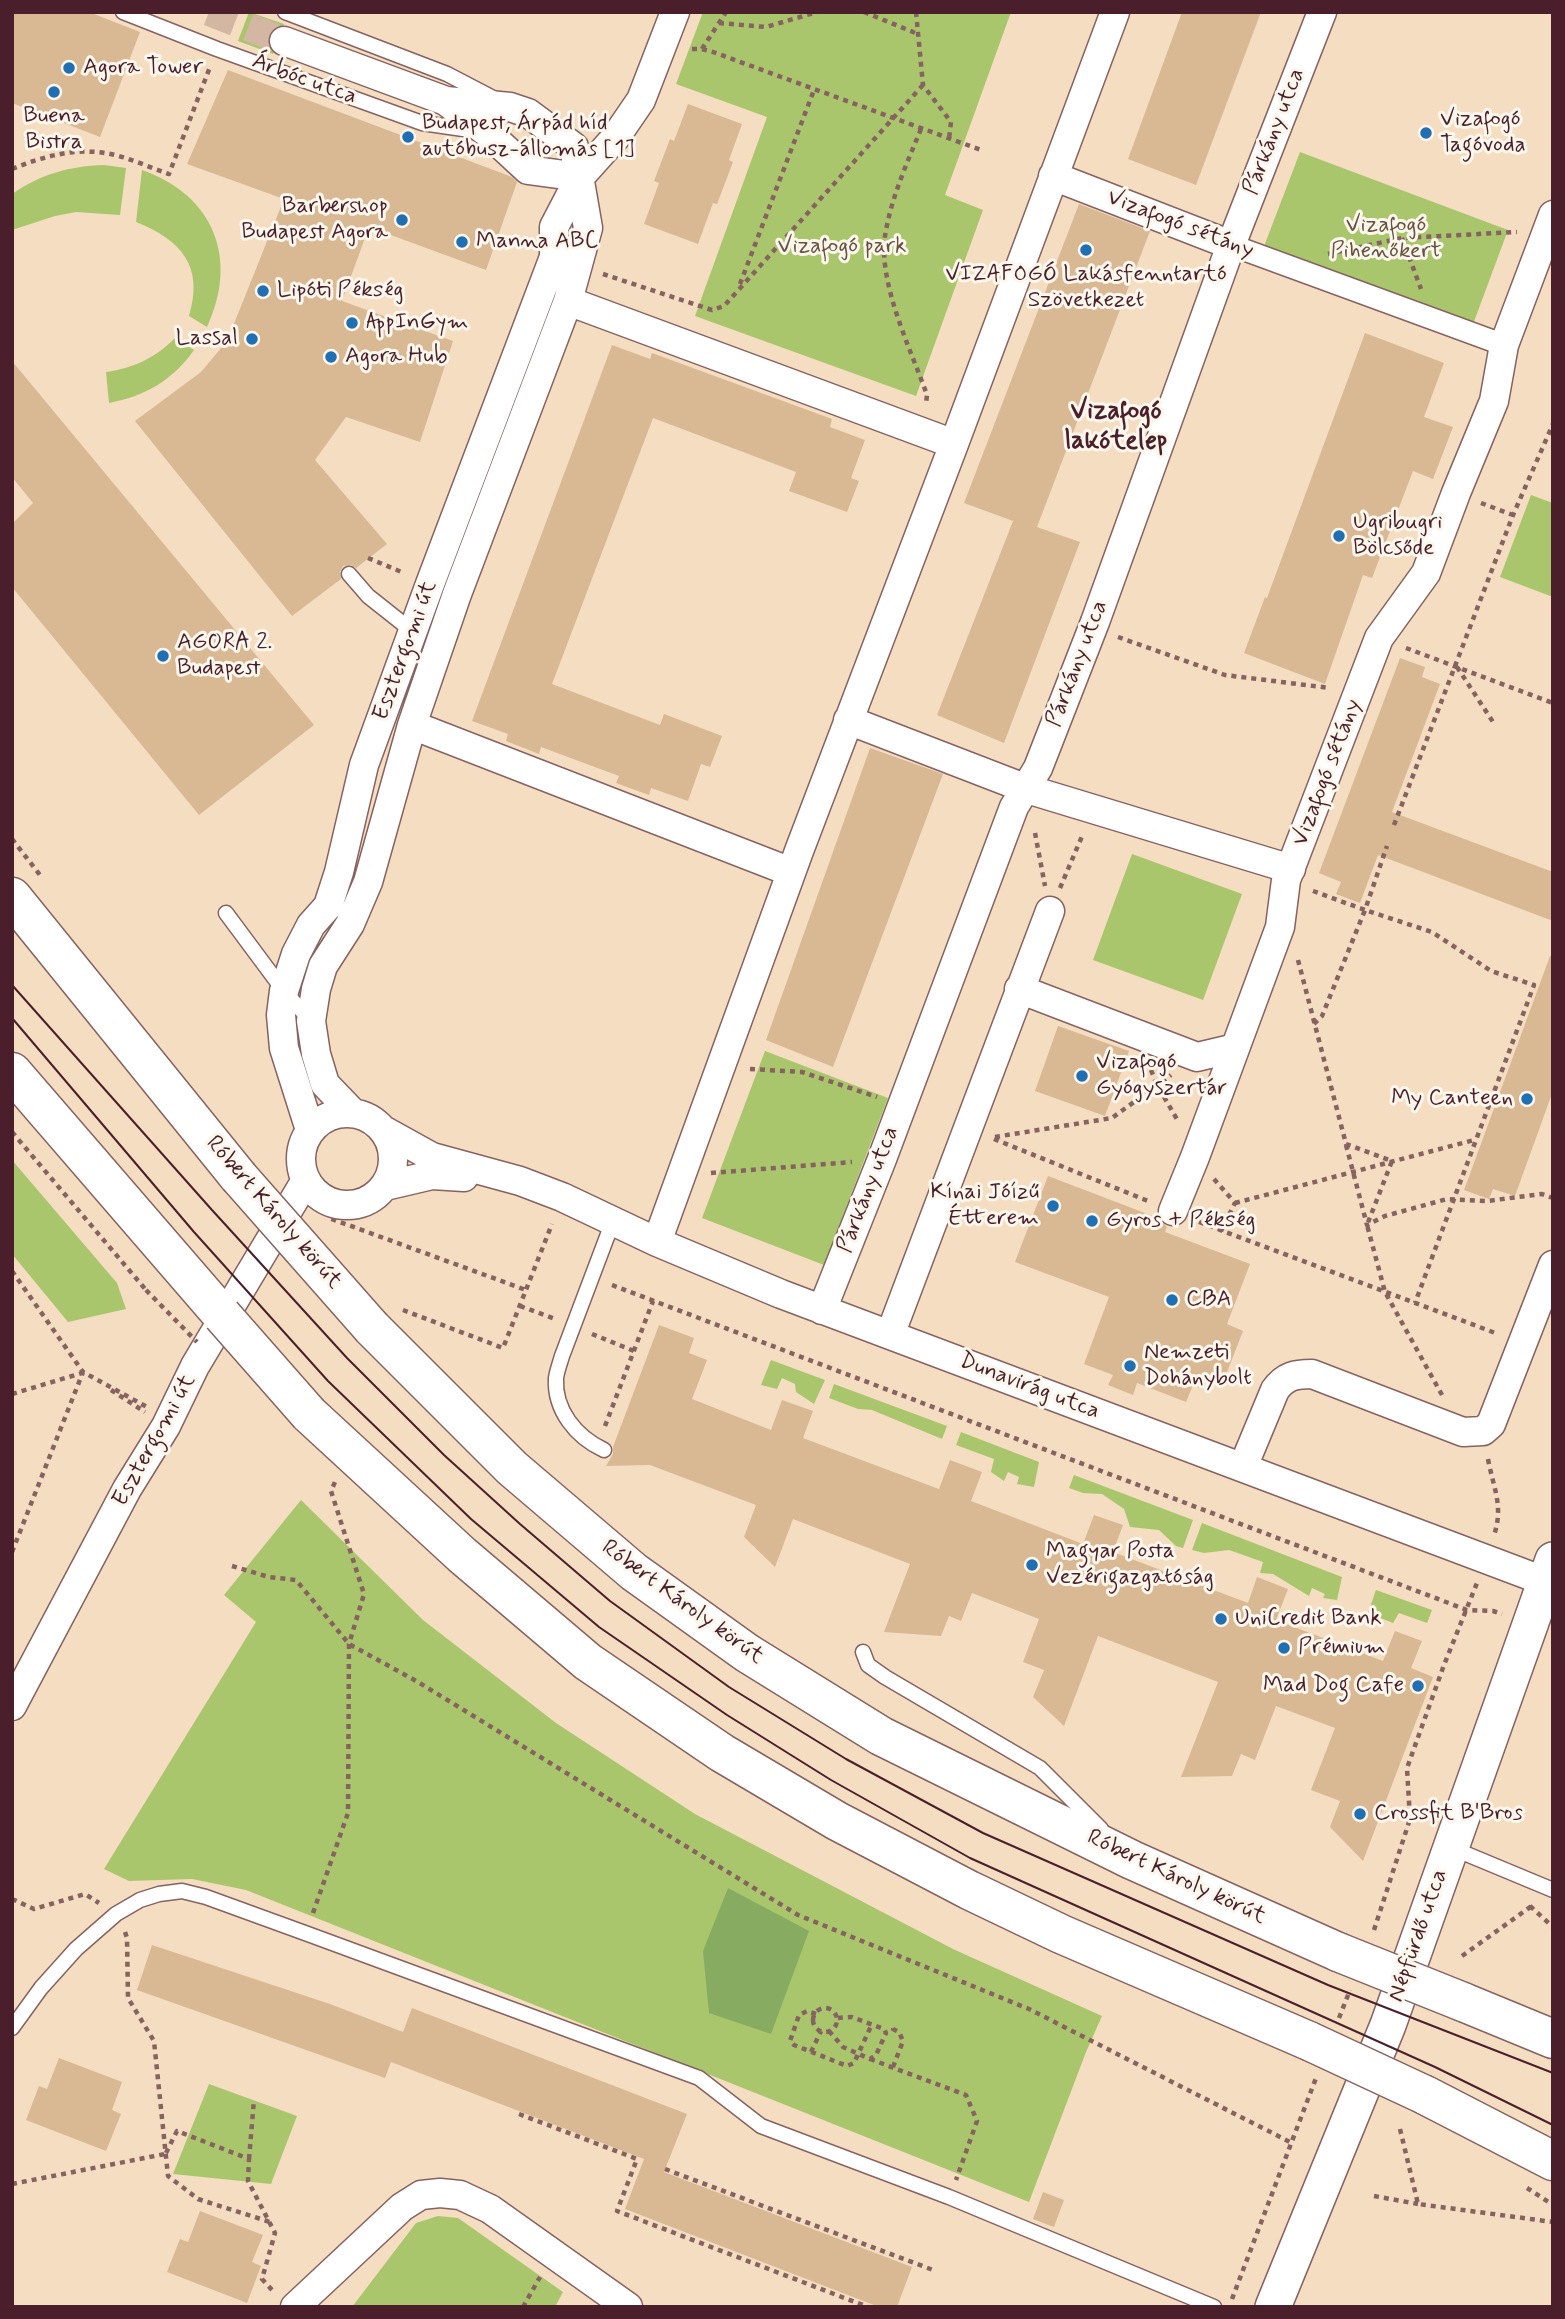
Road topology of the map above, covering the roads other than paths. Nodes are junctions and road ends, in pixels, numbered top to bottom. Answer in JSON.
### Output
{"nodes":[{"id":1,"x":123,"y":12,"type":"edge"},
{"id":2,"x":285,"y":12,"type":"edge"},
{"id":3,"x":675,"y":12,"type":"edge"},
{"id":4,"x":1115,"y":12,"type":"edge"},
{"id":5,"x":1322,"y":12,"type":"edge"},
{"id":6,"x":284,"y":40,"type":"tunnel mouth"},
{"id":7,"x":446,"y":101,"type":"junction"},
{"id":8,"x":510,"y":107,"type":"junction"},
{"id":9,"x":488,"y":133,"type":"junction"},
{"id":10,"x":1053,"y":176,"type":"junction"},
{"id":11,"x":580,"y":177,"type":"junction"},
{"id":12,"x":1549,"y":225,"type":"edge"},
{"id":13,"x":1231,"y":245,"type":"junction"},
{"id":14,"x":568,"y":301,"type":"junction"},
{"id":15,"x":1504,"y":345,"type":"junction"},
{"id":16,"x":954,"y":444,"type":"junction"},
{"id":17,"x":348,"y":573,"type":"dead end"},
{"id":18,"x":412,"y":632,"type":"junction"},
{"id":19,"x":440,"y":644,"type":"junction"},
{"id":20,"x":848,"y":720,"type":"junction"},
{"id":21,"x":412,"y":724,"type":"junction"},
{"id":22,"x":1027,"y":789,"type":"junction"},
{"id":23,"x":791,"y":872,"type":"junction"},
{"id":24,"x":1289,"y":875,"type":"junction"},
{"id":25,"x":12,"y":897,"type":"edge"},
{"id":26,"x":1050,"y":911,"type":"road end"},
{"id":27,"x":226,"y":913,"type":"dead end"},
{"id":28,"x":1019,"y":989,"type":"junction"},
{"id":29,"x":285,"y":991,"type":"junction"},
{"id":30,"x":311,"y":1021,"type":"junction"},
{"id":31,"x":1235,"y":1048,"type":"junction"},
{"id":32,"x":12,"y":1072,"type":"edge"},
{"id":33,"x":351,"y":1111,"type":"junction"},
{"id":34,"x":310,"y":1130,"type":"junction"},
{"id":35,"x":385,"y":1131,"type":"junction"},
{"id":36,"x":520,"y":1181,"type":"junction"},
{"id":37,"x":385,"y":1186,"type":"junction"},
{"id":38,"x":315,"y":1190,"type":"junction"},
{"id":39,"x":1173,"y":1211,"type":"road end"},
{"id":40,"x":613,"y":1222,"type":"junction"},
{"id":41,"x":657,"y":1242,"type":"junction"},
{"id":42,"x":1553,"y":1265,"type":"edge"},
{"id":43,"x":822,"y":1310,"type":"junction"},
{"id":44,"x":890,"y":1335,"type":"junction"},
{"id":45,"x":601,"y":1448,"type":"road end"},
{"id":46,"x":1243,"y":1467,"type":"junction"},
{"id":47,"x":1548,"y":1570,"type":"edge"},
{"id":48,"x":863,"y":1652,"type":"dead end"},
{"id":49,"x":12,"y":1706,"type":"edge"},
{"id":50,"x":1450,"y":1847,"type":"junction"},
{"id":51,"x":1132,"y":1860,"type":"junction"},
{"id":52,"x":1546,"y":1887,"type":"edge"},
{"id":53,"x":12,"y":2028,"type":"edge"},
{"id":54,"x":1553,"y":2039,"type":"edge"},
{"id":55,"x":1553,"y":2161,"type":"edge"},
{"id":56,"x":287,"y":2302,"type":"edge"},
{"id":57,"x":628,"y":2307,"type":"edge"},
{"id":58,"x":1214,"y":2307,"type":"edge"},
{"id":59,"x":1273,"y":2307,"type":"edge"}],
"edges":[{"from":1,"to":9,"type":"lane","name":"Árbóc utca"},
{"from":2,"to":8,"type":"lane","name":"Árbóc utca"},
{"from":3,"to":11,"type":"street","name":"Esztergomi út"},
{"from":4,"to":10,"type":"street"},
{"from":5,"to":13,"type":"street","name":"Párkány utca"},
{"from":6,"to":7,"type":"street","name":"Árbóc utca"},
{"from":7,"to":8,"type":"street","name":"Árbóc utca"},
{"from":7,"to":9,"type":"street","name":"Árbóc utca"},
{"from":8,"to":11,"type":"street","name":"Árbóc utca"},
{"from":9,"to":11,"type":"street","name":"Árbóc utca"},
{"from":10,"to":13,"type":"street","name":"Vizafogó sétány"},
{"from":10,"to":16,"type":"street"},
{"from":11,"to":14,"type":"street","name":"Esztergomi út"},
{"from":11,"to":18,"type":"street","name":"Esztergomi út"},
{"from":12,"to":15,"type":"street","name":"Vizafogó sétány"},
{"from":13,"to":15,"type":"street","name":"Vizafogó sétány"},
{"from":13,"to":22,"type":"street","name":"Párkány utca"},
{"from":14,"to":16,"type":"street"},
{"from":14,"to":19,"type":"street","name":"Esztergomi út"},
{"from":15,"to":24,"type":"street","name":"Vizafogó sétány"},
{"from":16,"to":20,"type":"street"},
{"from":17,"to":18,"type":"lane"},
{"from":18,"to":19,"type":"lane"},
{"from":18,"to":29,"type":"street","name":"Esztergomi út"},
{"from":19,"to":21,"type":"street","name":"Esztergomi út"},
{"from":20,"to":22,"type":"street"},
{"from":20,"to":23,"type":"street"},
{"from":21,"to":23,"type":"street","name":"Esztergomi út"},
{"from":21,"to":30,"type":"street","name":"Esztergomi út"},
{"from":22,"to":24,"type":"street"},
{"from":22,"to":43,"type":"street","name":"Párkány utca"},
{"from":23,"to":41,"type":"street"},
{"from":24,"to":31,"type":"street","name":"Vizafogó sétány"},
{"from":25,"to":51,"type":"main road","name":"Róbert Károly körút","bridge":true},
{"from":26,"to":28,"type":"street"},
{"from":27,"to":29,"type":"lane"},
{"from":28,"to":31,"type":"street"},
{"from":28,"to":44,"type":"street"},
{"from":29,"to":30,"type":"lane"},
{"from":29,"to":34,"type":"street","name":"Esztergomi út"},
{"from":30,"to":33,"type":"street","name":"Esztergomi út"},
{"from":31,"to":39,"type":"street","name":"Vizafogó sétány"},
{"from":32,"to":55,"type":"main road","bridge":true},
{"from":33,"to":34,"type":"street"},
{"from":33,"to":35,"type":"street","name":"Esztergomi út"},
{"from":34,"to":38,"type":"street"},
{"from":35,"to":36,"type":"street","name":"Dunavirág utca"},
{"from":35,"to":37,"type":"street"},
{"from":36,"to":37,"type":"street","name":"Dunavirág utca"},
{"from":36,"to":40,"type":"street","name":"Dunavirág utca"},
{"from":37,"to":38,"type":"street"},
{"from":38,"to":49,"type":"street","name":"Esztergomi út"},
{"from":40,"to":41,"type":"street","name":"Dunavirág utca"},
{"from":40,"to":45,"type":"lane"},
{"from":41,"to":43,"type":"street","name":"Dunavirág utca"},
{"from":42,"to":46,"type":"street"},
{"from":43,"to":44,"type":"street","name":"Dunavirág utca"},
{"from":44,"to":46,"type":"street","name":"Dunavirág utca"},
{"from":46,"to":47,"type":"street","name":"Dunavirág utca"},
{"from":47,"to":50,"type":"street","name":"Népfürdő utca"},
{"from":48,"to":51,"type":"lane"},
{"from":50,"to":52,"type":"lane"},
{"from":50,"to":59,"type":"street","name":"Népfürdő utca"},
{"from":51,"to":54,"type":"main road","name":"Róbert Károly körút","bridge":true},
{"from":53,"to":58,"type":"lane"},
{"from":56,"to":57,"type":"street"}]}
